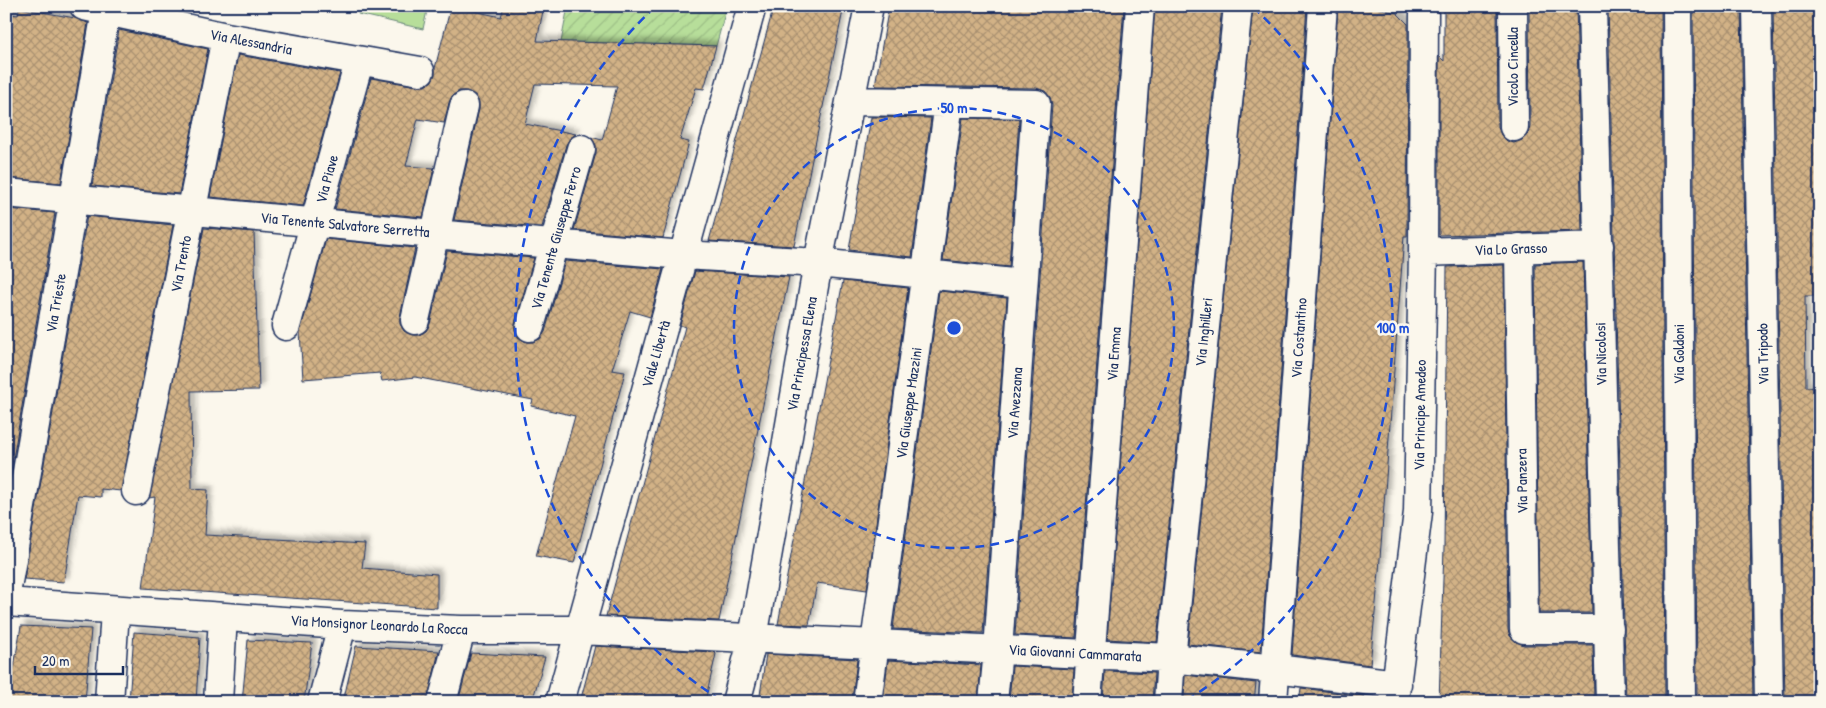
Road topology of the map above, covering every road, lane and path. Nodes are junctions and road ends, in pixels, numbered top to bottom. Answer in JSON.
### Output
{"nodes":[{"id":1,"x":752,"y":6,"type":"edge"},
{"id":2,"x":869,"y":6,"type":"edge"},
{"id":3,"x":1140,"y":6,"type":"edge"},
{"id":4,"x":1238,"y":6,"type":"edge"},
{"id":5,"x":1323,"y":6,"type":"edge"},
{"id":6,"x":1513,"y":6,"type":"edge"},
{"id":7,"x":1592,"y":6,"type":"edge"},
{"id":8,"x":1677,"y":6,"type":"edge"},
{"id":9,"x":1757,"y":6,"type":"edge"},
{"id":10,"x":1422,"y":7,"type":"edge"},
{"id":11,"x":95,"y":9,"type":"edge"},
{"id":12,"x":226,"y":37,"type":"junction"},
{"id":13,"x":358,"y":62,"type":"junction"},
{"id":14,"x":420,"y":71,"type":"dead end"},
{"id":15,"x":850,"y":101,"type":"junction"},
{"id":16,"x":949,"y":104,"type":"junction"},
{"id":17,"x":464,"y":106,"type":"dead end"},
{"id":18,"x":1514,"y":127,"type":"dead end"},
{"id":19,"x":582,"y":149,"type":"dead end"},
{"id":20,"x":6,"y":193,"type":"edge"},
{"id":21,"x":74,"y":199,"type":"junction"},
{"id":22,"x":192,"y":210,"type":"junction"},
{"id":23,"x":315,"y":222,"type":"junction"},
{"id":24,"x":434,"y":234,"type":"junction"},
{"id":25,"x":554,"y":244,"type":"junction"},
{"id":26,"x":1599,"y":246,"type":"junction"},
{"id":27,"x":1519,"y":248,"type":"junction"},
{"id":28,"x":1423,"y":252,"type":"junction"},
{"id":29,"x":684,"y":255,"type":"junction"},
{"id":30,"x":818,"y":263,"type":"junction"},
{"id":31,"x":926,"y":274,"type":"junction"},
{"id":32,"x":1023,"y":284,"type":"junction"},
{"id":33,"x":415,"y":320,"type":"dead end"},
{"id":34,"x":286,"y":326,"type":"dead end"},
{"id":35,"x":530,"y":326,"type":"dead end"},
{"id":36,"x":136,"y":491,"type":"dead end"},
{"id":37,"x":6,"y":594,"type":"edge"},
{"id":38,"x":6,"y":602,"type":"edge"},
{"id":39,"x":115,"y":611,"type":"junction"},
{"id":40,"x":223,"y":617,"type":"junction"},
{"id":41,"x":342,"y":625,"type":"junction"},
{"id":42,"x":1609,"y":629,"type":"junction"},
{"id":43,"x":461,"y":630,"type":"junction"},
{"id":44,"x":579,"y":630,"type":"junction"},
{"id":45,"x":752,"y":638,"type":"junction"},
{"id":46,"x":875,"y":644,"type":"junction"},
{"id":47,"x":998,"y":650,"type":"junction"},
{"id":48,"x":1091,"y":654,"type":"junction"},
{"id":49,"x":1171,"y":658,"type":"junction"},
{"id":50,"x":1276,"y":669,"type":"junction"},
{"id":51,"x":1396,"y":693,"type":"edge"},
{"id":52,"x":109,"y":702,"type":"edge"},
{"id":53,"x":218,"y":702,"type":"edge"},
{"id":54,"x":322,"y":702,"type":"edge"},
{"id":55,"x":442,"y":702,"type":"edge"},
{"id":56,"x":560,"y":702,"type":"edge"},
{"id":57,"x":736,"y":702,"type":"edge"},
{"id":58,"x":867,"y":702,"type":"edge"},
{"id":59,"x":993,"y":702,"type":"edge"},
{"id":60,"x":1087,"y":702,"type":"edge"},
{"id":61,"x":1168,"y":702,"type":"edge"},
{"id":62,"x":1273,"y":702,"type":"edge"},
{"id":63,"x":1610,"y":702,"type":"edge"},
{"id":64,"x":1681,"y":702,"type":"edge"},
{"id":65,"x":1769,"y":702,"type":"edge"}],
"edges":[{"from":1,"to":29,"type":"street","name":"Viale Libertà"},
{"from":2,"to":15,"type":"street","name":"Via Principessa Elena"},
{"from":3,"to":48,"type":"street","name":"Via Emma"},
{"from":4,"to":49,"type":"street","name":"Via Inghilleri"},
{"from":5,"to":50,"type":"street","name":"Via Costantino"},
{"from":6,"to":18,"type":"street","name":"Vicolo Cincella"},
{"from":7,"to":26,"type":"street","name":"Via Nicolosi"},
{"from":8,"to":64,"type":"street","name":"Via Goldoni"},
{"from":9,"to":65,"type":"street","name":"Via Tripodo"},
{"from":10,"to":28,"type":"street","name":"Via Principe Amedeo"},
{"from":11,"to":12,"type":"street","name":"Via Alessandria"},
{"from":11,"to":21,"type":"street","name":"Via Trieste"},
{"from":12,"to":13,"type":"street","name":"Via Alessandria"},
{"from":12,"to":22,"type":"street","name":"Via Trento"},
{"from":13,"to":14,"type":"street","name":"Via Alessandria"},
{"from":13,"to":23,"type":"street","name":"Via Piave"},
{"from":15,"to":16,"type":"street"},
{"from":15,"to":30,"type":"street","name":"Via Principessa Elena"},
{"from":16,"to":31,"type":"street","name":"Via Giuseppe Mazzini"},
{"from":16,"to":32,"type":"street","name":"Via Avezzana"},
{"from":17,"to":24,"type":"street"},
{"from":19,"to":25,"type":"street","name":"Via Tenente Giuseppe Ferro"},
{"from":20,"to":21,"type":"street","name":"Via Tenente Salvatore Serretta"},
{"from":21,"to":22,"type":"street","name":"Via Tenente Salvatore Serretta"},
{"from":21,"to":37,"type":"street","name":"Via Trieste"},
{"from":22,"to":23,"type":"street","name":"Via Tenente Salvatore Serretta"},
{"from":22,"to":36,"type":"street","name":"Via Trento"},
{"from":23,"to":24,"type":"street","name":"Via Tenente Salvatore Serretta"},
{"from":23,"to":34,"type":"street","name":"Via Piave"},
{"from":24,"to":25,"type":"street","name":"Via Tenente Salvatore Serretta"},
{"from":24,"to":33,"type":"street"},
{"from":25,"to":29,"type":"street","name":"Via Tenente Salvatore Serretta"},
{"from":25,"to":35,"type":"street","name":"Via Tenente Giuseppe Ferro"},
{"from":26,"to":27,"type":"street","name":"Via Lo Grasso"},
{"from":26,"to":42,"type":"street","name":"Via Nicolosi"},
{"from":27,"to":28,"type":"street","name":"Via Lo Grasso"},
{"from":27,"to":42,"type":"street","name":"Via Panzera"},
{"from":28,"to":51,"type":"street","name":"Via Principe Amedeo"},
{"from":29,"to":30,"type":"street","name":"Via Tenente Salvatore Serretta"},
{"from":29,"to":44,"type":"street","name":"Viale Libertà"},
{"from":30,"to":31,"type":"street","name":"Via Tenente Salvatore Serretta"},
{"from":30,"to":45,"type":"street","name":"Via Principessa Elena"},
{"from":31,"to":32,"type":"street","name":"Via Tenente Salvatore Serretta"},
{"from":31,"to":46,"type":"street","name":"Via Giuseppe Mazzini"},
{"from":32,"to":47,"type":"street","name":"Via Avezzana"},
{"from":38,"to":39,"type":"street","name":"Via Monsignor Leonardo La Rocca"},
{"from":39,"to":40,"type":"street","name":"Via Monsignor Leonardo La Rocca"},
{"from":39,"to":52,"type":"street"},
{"from":40,"to":41,"type":"street","name":"Via Monsignor Leonardo La Rocca"},
{"from":40,"to":53,"type":"street"},
{"from":41,"to":43,"type":"street","name":"Via Monsignor Leonardo La Rocca"},
{"from":41,"to":54,"type":"street"},
{"from":42,"to":63,"type":"street","name":"Via Nicolosi"},
{"from":43,"to":44,"type":"street","name":"Via Monsignor Leonardo La Rocca"},
{"from":43,"to":55,"type":"street"},
{"from":44,"to":45,"type":"street","name":"Via Monsignor Leonardo La Rocca"},
{"from":44,"to":56,"type":"street","name":"Viale Libertà"},
{"from":45,"to":46,"type":"street","name":"Via Giovanni Cammarata"},
{"from":45,"to":57,"type":"street","name":"Via Principessa Elena"},
{"from":46,"to":47,"type":"street","name":"Via Giovanni Cammarata"},
{"from":46,"to":58,"type":"street","name":"Via Giuseppe Mazzini"},
{"from":47,"to":48,"type":"street","name":"Via Giovanni Cammarata"},
{"from":47,"to":59,"type":"street","name":"Via Avezzana"},
{"from":48,"to":49,"type":"street","name":"Via Giovanni Cammarata"},
{"from":48,"to":60,"type":"street","name":"Via Emma"},
{"from":49,"to":50,"type":"street","name":"Via Giovanni Cammarata"},
{"from":49,"to":61,"type":"street","name":"Via Inghilleri"},
{"from":50,"to":51,"type":"street","name":"Via Giovanni Cammarata"},
{"from":50,"to":62,"type":"street","name":"Via Costantino"}]}
